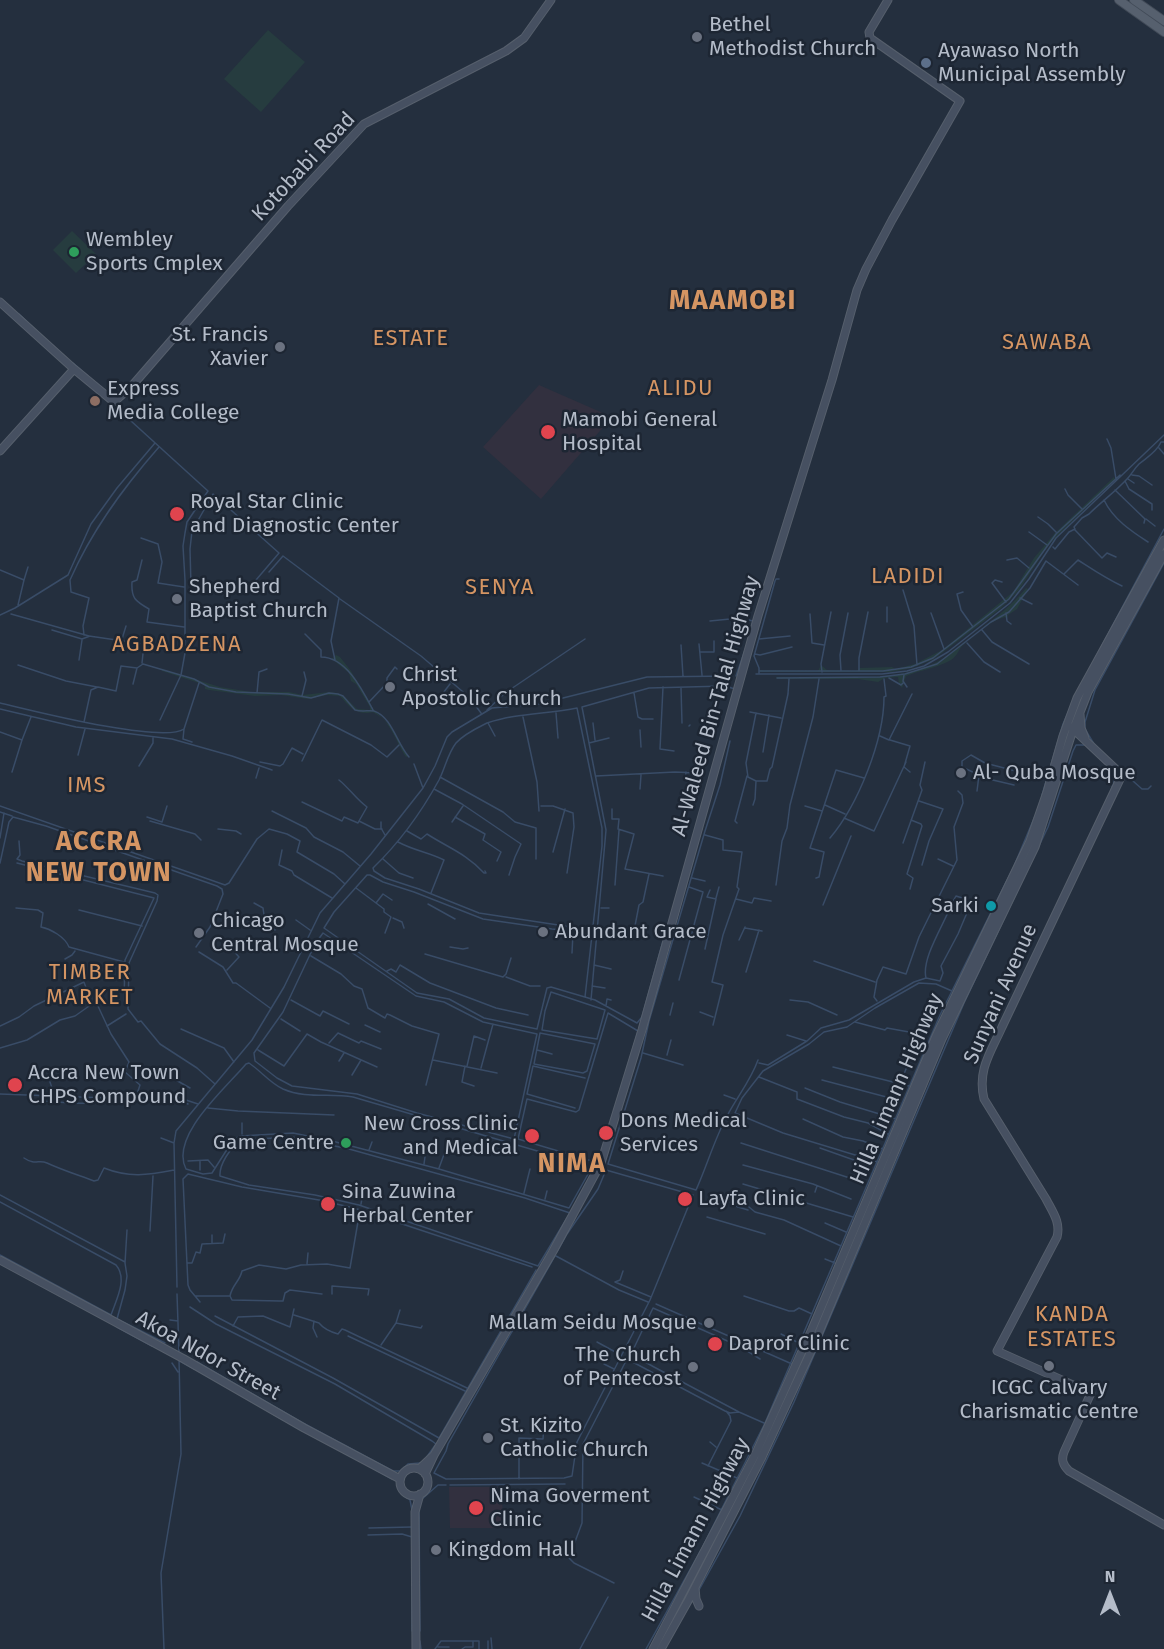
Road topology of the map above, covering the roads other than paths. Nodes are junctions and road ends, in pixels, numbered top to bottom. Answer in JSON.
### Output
{"nodes":[{"id":1,"x":551,"y":0,"type":"edge"},
{"id":2,"x":888,"y":0,"type":"edge"},
{"id":3,"x":1119,"y":0,"type":"edge"},
{"id":4,"x":1134,"y":0,"type":"edge"},
{"id":5,"x":1164,"y":21,"type":"edge"},
{"id":6,"x":1164,"y":32,"type":"edge"},
{"id":7,"x":0,"y":302,"type":"edge"},
{"id":8,"x":74,"y":369,"type":"junction"},
{"id":9,"x":0,"y":451,"type":"edge"},
{"id":10,"x":1164,"y":540,"type":"edge"},
{"id":11,"x":1164,"y":554,"type":"edge"},
{"id":12,"x":1080,"y":713,"type":"junction"},
{"id":13,"x":1070,"y":717,"type":"junction"},
{"id":14,"x":1073,"y":730,"type":"junction"},
{"id":15,"x":1090,"y":745,"type":"junction"},
{"id":16,"x":1068,"y":748,"type":"junction"},
{"id":17,"x":0,"y":1260,"type":"edge"},
{"id":18,"x":422,"y":1472,"type":"junction"},
{"id":19,"x":400,"y":1479,"type":"junction"},
{"id":20,"x":420,"y":1494,"type":"junction"},
{"id":21,"x":409,"y":1495,"type":"junction"},
{"id":22,"x":415,"y":1512,"type":"junction"},
{"id":23,"x":1164,"y":1525,"type":"edge"},
{"id":24,"x":695,"y":1587,"type":"junction"},
{"id":25,"x":699,"y":1606,"type":"dead end"},
{"id":26,"x":416,"y":1649,"type":"edge"},
{"id":27,"x":652,"y":1649,"type":"edge"},
{"id":28,"x":661,"y":1649,"type":"edge"}],
"edges":[{"from":1,"to":8,"type":"street","name":"Kotobabi Road"},
{"from":2,"to":18,"type":"street","name":"Al-Waleed Bin-Talal Highway"},
{"from":3,"to":6,"type":"main road"},
{"from":4,"to":5,"type":"main road"},
{"from":7,"to":8,"type":"street"},
{"from":8,"to":9,"type":"street"},
{"from":10,"to":13,"type":"street","name":"Hilla Limann Highway"},
{"from":11,"to":12,"type":"street","name":"Hilla Limann Highway"},
{"from":12,"to":14,"type":"street","name":"Hilla Limann Highway"},
{"from":12,"to":15,"type":"street"},
{"from":13,"to":14,"type":"street"},
{"from":13,"to":27,"type":"street","name":"Hilla Limann Highway"},
{"from":14,"to":15,"type":"street"},
{"from":14,"to":16,"type":"street","name":"Hilla Limann Highway"},
{"from":15,"to":16,"type":"street"},
{"from":15,"to":23,"type":"street","name":"Sunyani Avenue"},
{"from":16,"to":24,"type":"street","name":"Hilla Limann Highway"},
{"from":17,"to":19,"type":"street","name":"Akoa Ndor Street"},
{"from":18,"to":19,"type":"street"},
{"from":18,"to":20,"type":"street"},
{"from":19,"to":21,"type":"street"},
{"from":20,"to":21,"type":"street"},
{"from":20,"to":22,"type":"street"},
{"from":21,"to":22,"type":"street"},
{"from":22,"to":26,"type":"street"},
{"from":24,"to":25,"type":"street"},
{"from":24,"to":28,"type":"street","name":"Hilla Limann Highway"}]}
